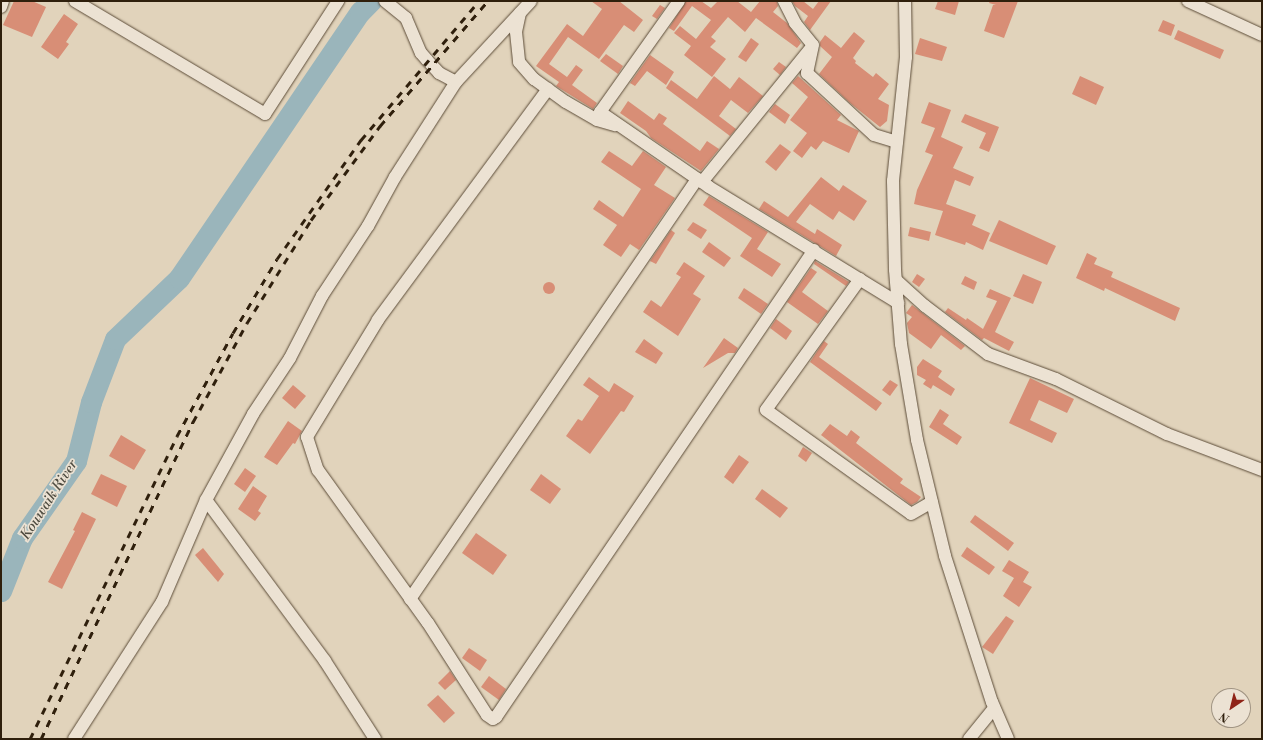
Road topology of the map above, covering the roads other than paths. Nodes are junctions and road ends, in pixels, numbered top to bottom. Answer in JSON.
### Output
{"nodes":[{"id":1,"x":3,"y":1,"type":"edge"},
{"id":2,"x":75,"y":1,"type":"edge"},
{"id":3,"x":338,"y":1,"type":"edge"},
{"id":4,"x":385,"y":1,"type":"edge"},
{"id":5,"x":531,"y":1,"type":"edge"},
{"id":6,"x":679,"y":1,"type":"edge"},
{"id":7,"x":784,"y":1,"type":"edge"},
{"id":8,"x":905,"y":1,"type":"edge"},
{"id":9,"x":1188,"y":1,"type":"edge"},
{"id":10,"x":1,"y":7,"type":"edge"},
{"id":11,"x":520,"y":12,"type":"junction"},
{"id":12,"x":1262,"y":35,"type":"edge"},
{"id":13,"x":813,"y":45,"type":"junction"},
{"id":14,"x":456,"y":82,"type":"junction"},
{"id":15,"x":548,"y":89,"type":"junction"},
{"id":16,"x":622,"y":127,"type":"junction"},
{"id":17,"x":897,"y":142,"type":"junction"},
{"id":18,"x":700,"y":180,"type":"junction"},
{"id":19,"x":814,"y":250,"type":"junction"},
{"id":20,"x":860,"y":279,"type":"junction"},
{"id":21,"x":896,"y":280,"type":"junction"},
{"id":22,"x":898,"y":303,"type":"junction"},
{"id":23,"x":1262,"y":470,"type":"edge"},
{"id":24,"x":206,"y":500,"type":"junction"},
{"id":25,"x":932,"y":502,"type":"junction"},
{"id":26,"x":410,"y":599,"type":"junction"},
{"id":27,"x":994,"y":708,"type":"junction"},
{"id":28,"x":74,"y":739,"type":"edge"},
{"id":29,"x":375,"y":739,"type":"edge"},
{"id":30,"x":969,"y":739,"type":"edge"},
{"id":31,"x":1008,"y":739,"type":"edge"}],
"edges":[{"from":1,"to":10,"type":"street"},
{"from":2,"to":3,"type":"street"},
{"from":4,"to":14,"type":"street"},
{"from":5,"to":11,"type":"street"},
{"from":6,"to":16,"type":"street"},
{"from":7,"to":13,"type":"street"},
{"from":8,"to":17,"type":"street"},
{"from":9,"to":12,"type":"street"},
{"from":11,"to":14,"type":"street"},
{"from":11,"to":15,"type":"street"},
{"from":13,"to":17,"type":"street"},
{"from":13,"to":18,"type":"street"},
{"from":14,"to":24,"type":"street"},
{"from":15,"to":16,"type":"street"},
{"from":15,"to":26,"type":"street"},
{"from":16,"to":18,"type":"street"},
{"from":17,"to":21,"type":"street"},
{"from":18,"to":19,"type":"street"},
{"from":18,"to":26,"type":"street"},
{"from":19,"to":20,"type":"street"},
{"from":19,"to":26,"type":"street"},
{"from":20,"to":22,"type":"street"},
{"from":20,"to":25,"type":"street"},
{"from":21,"to":22,"type":"street"},
{"from":21,"to":23,"type":"street"},
{"from":22,"to":25,"type":"street"},
{"from":24,"to":28,"type":"street"},
{"from":24,"to":29,"type":"street"},
{"from":25,"to":27,"type":"street"},
{"from":27,"to":30,"type":"street"},
{"from":27,"to":31,"type":"street"}]}
